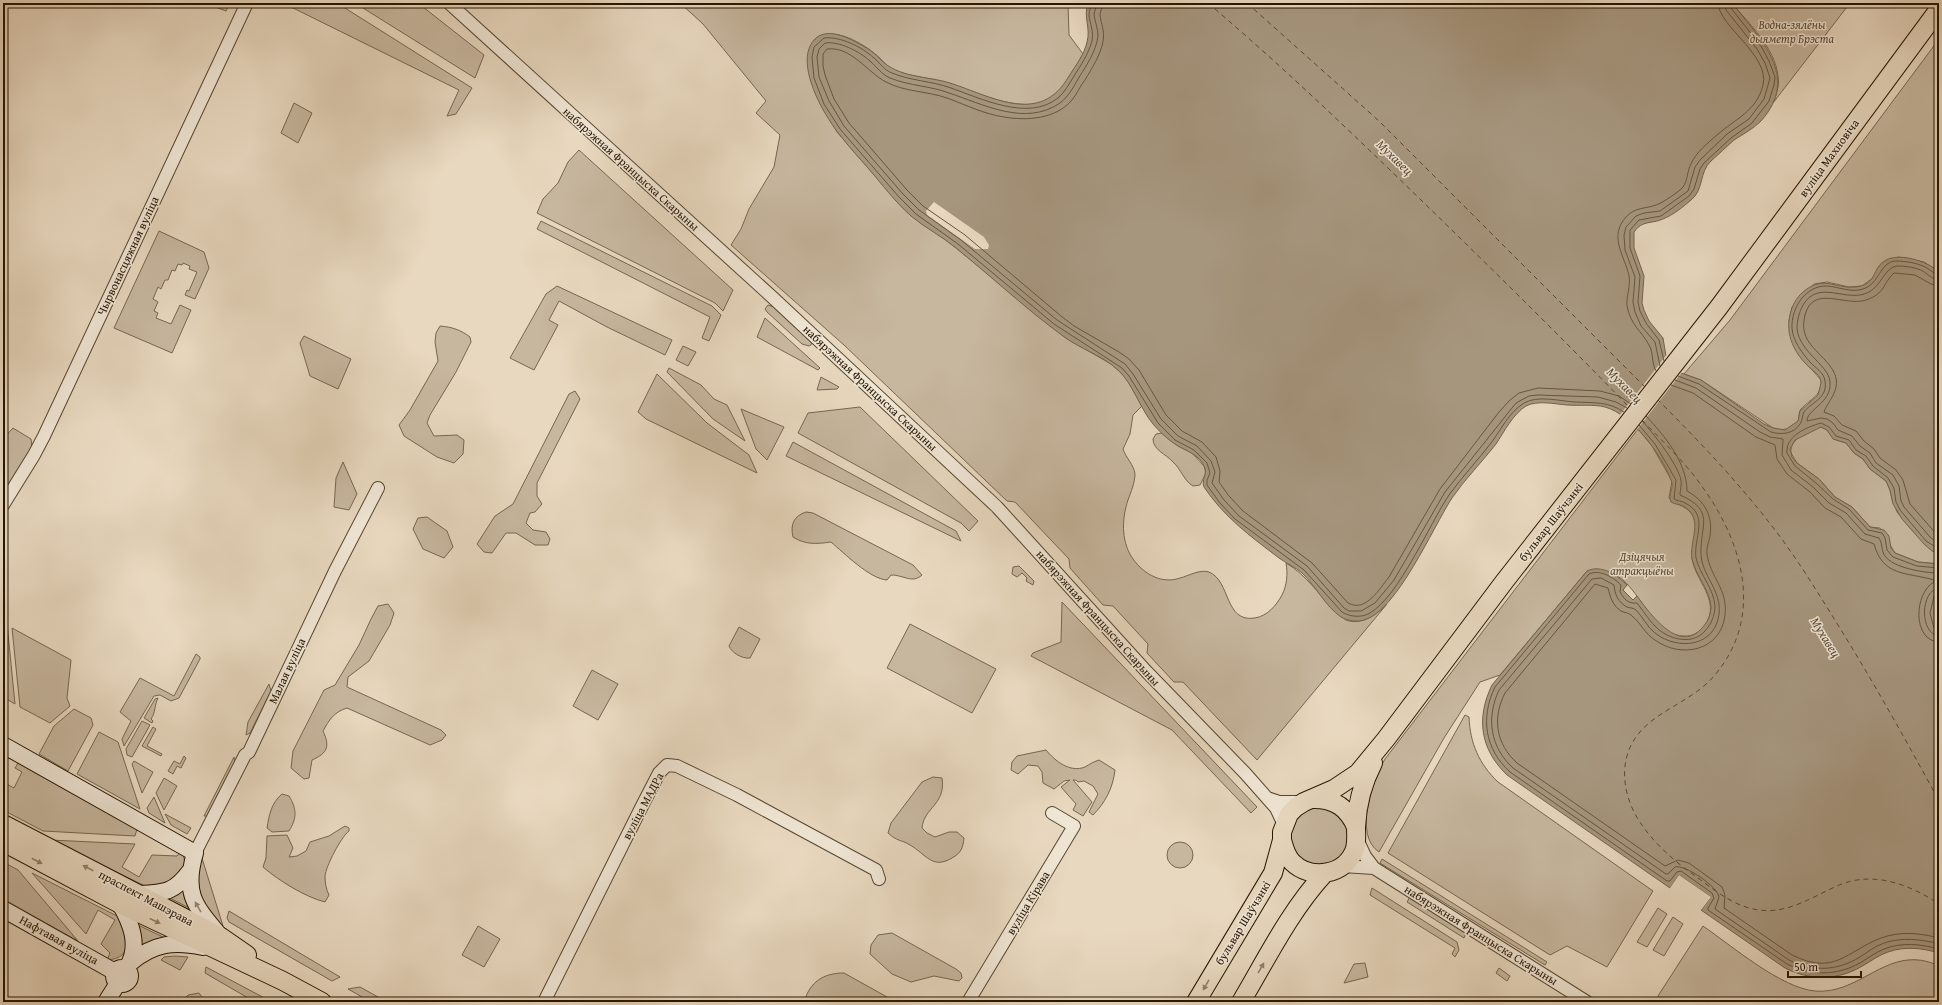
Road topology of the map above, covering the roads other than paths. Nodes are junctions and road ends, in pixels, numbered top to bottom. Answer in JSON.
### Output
{"nodes":[{"id":1,"x":247,"y":3,"type":"edge"},
{"id":2,"x":448,"y":3,"type":"edge"},
{"id":3,"x":1939,"y":9,"type":"edge"},
{"id":4,"x":1719,"y":307,"type":"joint"},
{"id":5,"x":378,"y":488,"type":"dead end"},
{"id":6,"x":3,"y":505,"type":"edge"},
{"id":7,"x":1386,"y":739,"type":"junction"},
{"id":8,"x":3,"y":745,"type":"edge"},
{"id":9,"x":1267,"y":798,"type":"junction"},
{"id":10,"x":1309,"y":800,"type":"junction"},
{"id":11,"x":1052,"y":813,"type":"dead end"},
{"id":12,"x":3,"y":824,"type":"edge"},
{"id":13,"x":1283,"y":833,"type":"junction"},
{"id":14,"x":1356,"y":833,"type":"junction"},
{"id":15,"x":3,"y":842,"type":"edge"},
{"id":16,"x":195,"y":853,"type":"junction"},
{"id":17,"x":1342,"y":866,"type":"junction"},
{"id":18,"x":1374,"y":868,"type":"junction"},
{"id":19,"x":190,"y":871,"type":"junction"},
{"id":20,"x":1324,"y":874,"type":"junction"},
{"id":21,"x":879,"y":879,"type":"dead end"},
{"id":22,"x":139,"y":894,"type":"junction"},
{"id":23,"x":120,"y":904,"type":"junction"},
{"id":24,"x":3,"y":909,"type":"edge"},
{"id":25,"x":217,"y":943,"type":"junction"},
{"id":26,"x":123,"y":972,"type":"junction"},
{"id":27,"x":106,"y":1002,"type":"edge"},
{"id":28,"x":322,"y":1002,"type":"edge"},
{"id":29,"x":544,"y":1002,"type":"edge"},
{"id":30,"x":968,"y":1002,"type":"edge"},
{"id":31,"x":1196,"y":1002,"type":"edge"},
{"id":32,"x":1241,"y":1002,"type":"edge"},
{"id":33,"x":1587,"y":1002,"type":"edge"}],
"edges":[{"from":1,"to":6,"type":"street","name":"Чырвонасцяжная вуліца"},
{"from":2,"to":9,"type":"street","name":"набярэжная Францыска Скарыны"},
{"from":3,"to":4,"type":"main road","name":"вуліца Махновіча"},
{"from":4,"to":7,"type":"main road","name":"бульвар Шаўчэнкі"},
{"from":5,"to":16,"type":"street","name":"Малая вуліца"},
{"from":7,"to":10,"type":"main road","name":"бульвар Шаўчэнкі"},
{"from":7,"to":14,"type":"main road","name":"бульвар Шаўчэнкі"},
{"from":8,"to":16,"type":"street"},
{"from":9,"to":10,"type":"street"},
{"from":9,"to":13,"type":"street","name":"набярэжная Францыска Скарыны"},
{"from":10,"to":13,"type":"main road","name":"бульвар Шаўчэнкі"},
{"from":10,"to":14,"type":"main road"},
{"from":11,"to":30,"type":"street","name":"вуліца Кірава"},
{"from":22,"to":12,"type":"main road","name":"праспект Машэрава","one_way":true},
{"from":13,"to":20,"type":"main road"},
{"from":13,"to":31,"type":"main road","name":"бульвар Шаўчэнкі","one_way":true},
{"from":14,"to":17,"type":"main road","name":"бульвар Шаўчэнкі"},
{"from":14,"to":18,"type":"street","name":"набярэжная Францыска Скарыны"},
{"from":15,"to":23,"type":"main road","name":"праспект Машэрава","one_way":true},
{"from":16,"to":19,"type":"street"},
{"from":17,"to":18,"type":"street","name":"набярэжная Францыска Скарыны"},
{"from":17,"to":20,"type":"main road","name":"бульвар Шаўчэнкі"},
{"from":18,"to":33,"type":"street","name":"набярэжная Францыска Скарыны"},
{"from":19,"to":22,"type":"street"},
{"from":25,"to":19,"type":"street","one_way":true},
{"from":32,"to":20,"type":"main road","name":"бульвар Шаўчэнкі","one_way":true},
{"from":21,"to":29,"type":"street","name":"вуліца МАДРа"},
{"from":22,"to":25,"type":"main road","name":"праспект Машэрава"},
{"from":23,"to":25,"type":"main road","name":"праспект Машэрава","one_way":true},
{"from":23,"to":26,"type":"street"},
{"from":24,"to":26,"type":"street","name":"Нафтавая вуліца"},
{"from":25,"to":26,"type":"street"},
{"from":25,"to":28,"type":"main road","name":"праспект Машэрава"},
{"from":26,"to":27,"type":"street"}]}
